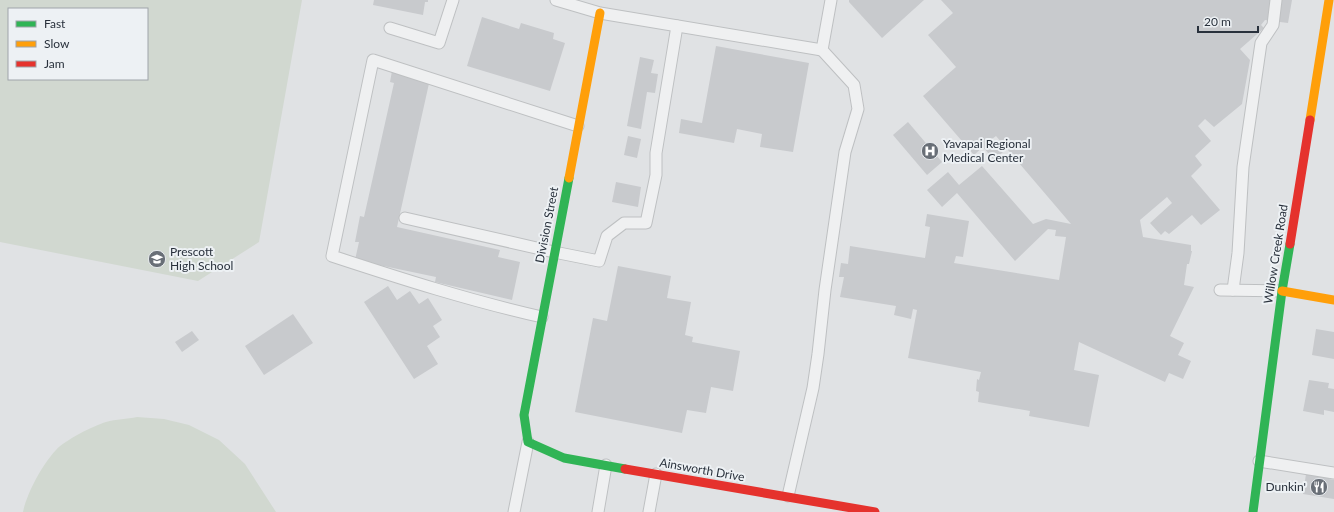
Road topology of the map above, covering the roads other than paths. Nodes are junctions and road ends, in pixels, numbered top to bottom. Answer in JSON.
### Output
{"nodes":[{"id":1,"x":453,"y":0,"type":"edge"},
{"id":2,"x":556,"y":0,"type":"edge"},
{"id":3,"x":831,"y":0,"type":"edge"},
{"id":4,"x":1276,"y":0,"type":"edge"},
{"id":5,"x":1329,"y":0,"type":"edge"},
{"id":6,"x":600,"y":13,"type":"junction"},
{"id":7,"x":677,"y":26,"type":"junction"},
{"id":8,"x":390,"y":28,"type":"dead end"},
{"id":9,"x":822,"y":50,"type":"junction"},
{"id":10,"x":578,"y":126,"type":"junction"},
{"id":11,"x":405,"y":218,"type":"dead end"},
{"id":12,"x":554,"y":252,"type":"junction"},
{"id":13,"x":1220,"y":290,"type":"dead end"},
{"id":14,"x":1233,"y":290,"type":"junction"},
{"id":15,"x":1282,"y":291,"type":"junction"},
{"id":16,"x":1334,"y":300,"type":"edge"},
{"id":17,"x":542,"y":317,"type":"junction"},
{"id":18,"x":528,"y":442,"type":"junction"},
{"id":19,"x":1259,"y":461,"type":"junction"},
{"id":20,"x":606,"y":466,"type":"junction"},
{"id":21,"x":1334,"y":473,"type":"edge"},
{"id":22,"x":656,"y":474,"type":"junction"},
{"id":23,"x":788,"y":496,"type":"junction"},
{"id":24,"x":514,"y":512,"type":"edge"},
{"id":25,"x":598,"y":512,"type":"edge"},
{"id":26,"x":649,"y":512,"type":"edge"},
{"id":27,"x":875,"y":512,"type":"edge"},
{"id":28,"x":1252,"y":512,"type":"edge"}],
"edges":[{"from":1,"to":8,"type":"lane"},
{"from":2,"to":6,"type":"lane"},
{"from":3,"to":9,"type":"lane"},
{"from":4,"to":14,"type":"lane"},
{"from":5,"to":15,"type":"street","name":"Willow Creek Road"},
{"from":6,"to":7,"type":"lane"},
{"from":6,"to":10,"type":"street","name":"Division Street"},
{"from":7,"to":9,"type":"lane"},
{"from":7,"to":12,"type":"lane"},
{"from":9,"to":23,"type":"lane"},
{"from":10,"to":12,"type":"street","name":"Division Street"},
{"from":10,"to":17,"type":"lane"},
{"from":11,"to":12,"type":"lane"},
{"from":12,"to":17,"type":"street","name":"Division Street"},
{"from":13,"to":14,"type":"lane"},
{"from":14,"to":15,"type":"lane"},
{"from":15,"to":16,"type":"street"},
{"from":15,"to":19,"type":"street","name":"Willow Creek Road"},
{"from":17,"to":18,"type":"street","name":"Division Street"},
{"from":18,"to":20,"type":"street","name":"Ainsworth Drive"},
{"from":18,"to":24,"type":"lane"},
{"from":19,"to":21,"type":"lane"},
{"from":19,"to":28,"type":"street","name":"Willow Creek Road"},
{"from":20,"to":22,"type":"street","name":"Ainsworth Drive"},
{"from":20,"to":25,"type":"lane"},
{"from":22,"to":23,"type":"street","name":"Ainsworth Drive"},
{"from":22,"to":26,"type":"lane"},
{"from":23,"to":27,"type":"street","name":"Ainsworth Drive"}]}
